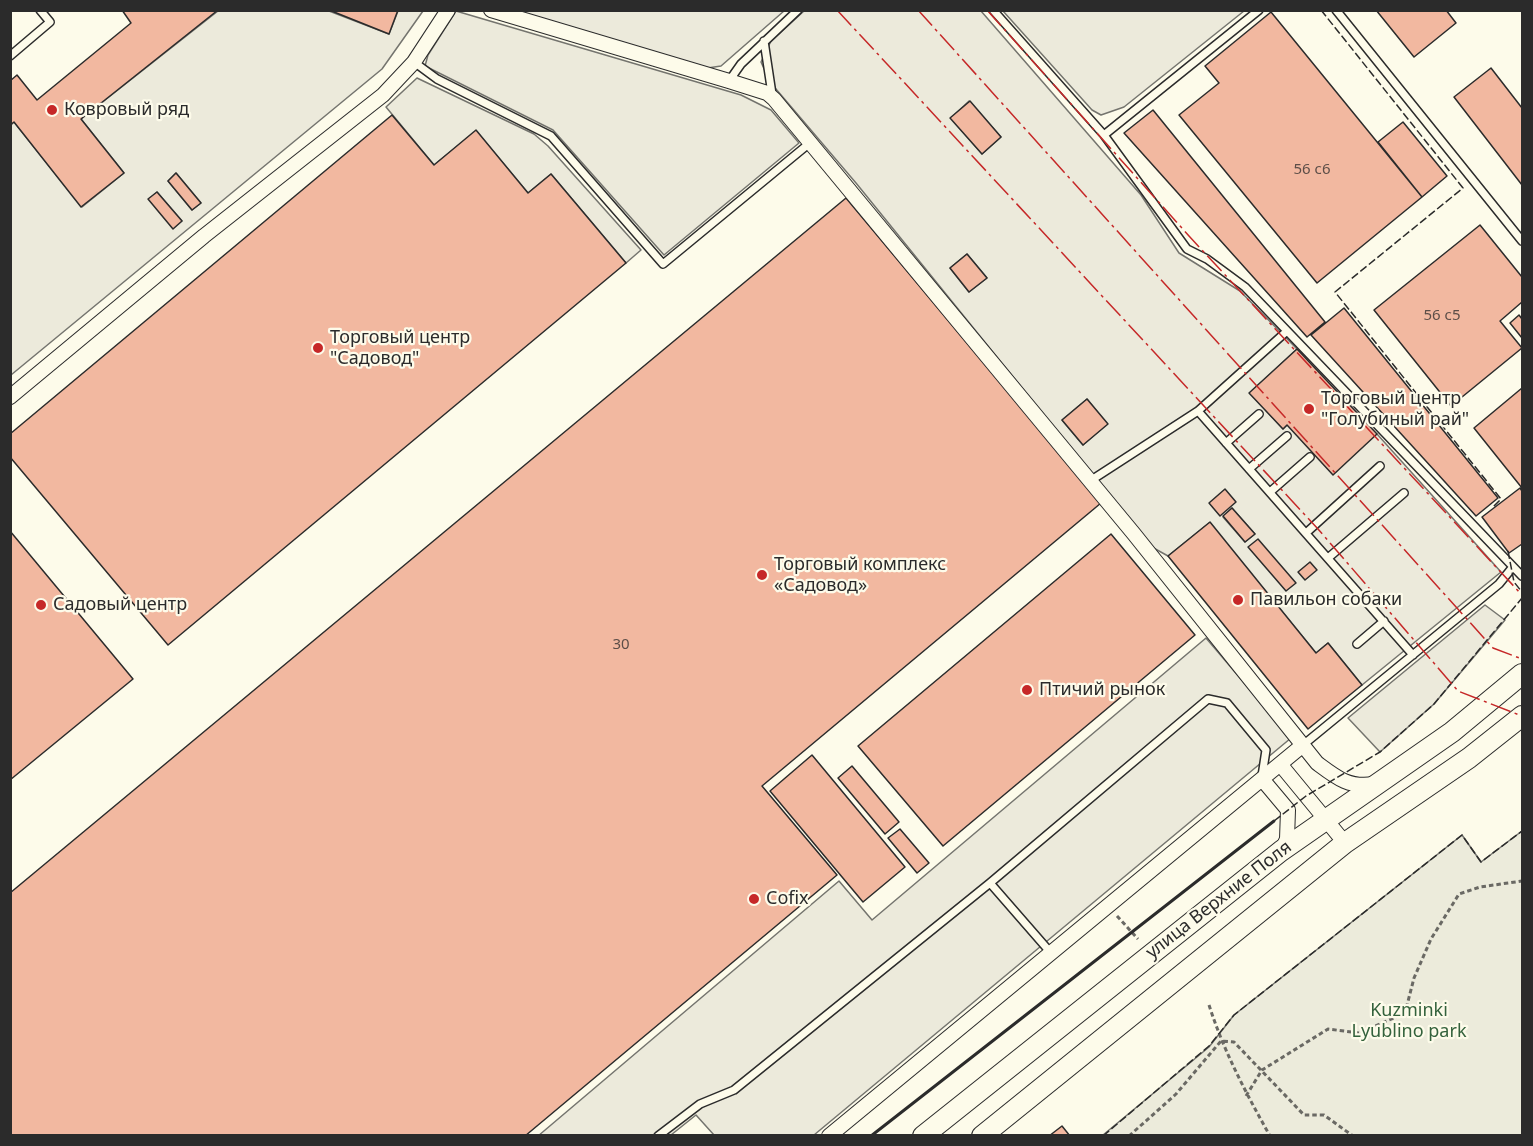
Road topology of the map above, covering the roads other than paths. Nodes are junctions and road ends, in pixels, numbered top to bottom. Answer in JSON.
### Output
{"nodes":[{"id":1,"x":40,"y":10,"type":"edge"},
{"id":2,"x":448,"y":10,"type":"edge"},
{"id":3,"x":798,"y":10,"type":"edge"},
{"id":4,"x":993,"y":10,"type":"edge"},
{"id":5,"x":1259,"y":10,"type":"edge"},
{"id":6,"x":1335,"y":10,"type":"edge"},
{"id":7,"x":498,"y":12,"type":"edge"},
{"id":8,"x":764,"y":41,"type":"junction"},
{"id":9,"x":10,"y":56,"type":"edge"},
{"id":10,"x":414,"y":62,"type":"junction"},
{"id":11,"x":729,"y":81,"type":"junction"},
{"id":12,"x":774,"y":99,"type":"junction"},
{"id":13,"x":1104,"y":135,"type":"junction"},
{"id":14,"x":811,"y":142,"type":"junction"},
{"id":15,"x":1522,"y":241,"type":"edge"},
{"id":16,"x":1287,"y":331,"type":"junction"},
{"id":17,"x":10,"y":397,"type":"edge"},
{"id":18,"x":1198,"y":411,"type":"junction"},
{"id":19,"x":1259,"y":414,"type":"dead end"},
{"id":20,"x":1287,"y":436,"type":"dead end"},
{"id":21,"x":1226,"y":443,"type":"junction"},
{"id":22,"x":1310,"y":457,"type":"dead end"},
{"id":23,"x":1380,"y":466,"type":"dead end"},
{"id":24,"x":1249,"y":469,"type":"junction"},
{"id":25,"x":1090,"y":481,"type":"junction"},
{"id":26,"x":1270,"y":492,"type":"junction"},
{"id":27,"x":1404,"y":493,"type":"dead end"},
{"id":28,"x":1306,"y":533,"type":"junction"},
{"id":29,"x":1328,"y":558,"type":"junction"},
{"id":30,"x":1512,"y":568,"type":"junction"},
{"id":31,"x":1522,"y":576,"type":"edge"},
{"id":32,"x":1384,"y":621,"type":"junction"},
{"id":33,"x":1358,"y":644,"type":"dead end"},
{"id":34,"x":1413,"y":655,"type":"junction"},
{"id":35,"x":1522,"y":674,"type":"edge"},
{"id":36,"x":1522,"y":716,"type":"edge"},
{"id":37,"x":1303,"y":745,"type":"junction"},
{"id":38,"x":1280,"y":764,"type":"junction"},
{"id":39,"x":1262,"y":779,"type":"junction"},
{"id":40,"x":1380,"y":783,"type":"junction"},
{"id":41,"x":1324,"y":819,"type":"junction"},
{"id":42,"x":1345,"y":843,"type":"junction"},
{"id":43,"x":1281,"y":851,"type":"junction"},
{"id":44,"x":990,"y":883,"type":"junction"},
{"id":45,"x":1051,"y":952,"type":"junction"},
{"id":46,"x":989,"y":1132,"type":"edge"},
{"id":47,"x":658,"y":1136,"type":"edge"},
{"id":48,"x":829,"y":1136,"type":"edge"},
{"id":49,"x":923,"y":1136,"type":"edge"}],
"edges":[{"from":1,"to":9,"type":"lane"},
{"from":2,"to":10,"type":"street"},
{"from":3,"to":8,"type":"lane"},
{"from":4,"to":13,"type":"lane"},
{"from":5,"to":13,"type":"lane"},
{"from":6,"to":15,"type":"lane"},
{"from":7,"to":11,"type":"street"},
{"from":8,"to":11,"type":"lane"},
{"from":8,"to":12,"type":"lane"},
{"from":10,"to":14,"type":"lane"},
{"from":10,"to":17,"type":"street"},
{"from":11,"to":12,"type":"street"},
{"from":12,"to":14,"type":"street"},
{"from":13,"to":16,"type":"lane"},
{"from":14,"to":25,"type":"street"},
{"from":16,"to":18,"type":"lane"},
{"from":16,"to":30,"type":"lane"},
{"from":18,"to":21,"type":"lane"},
{"from":18,"to":25,"type":"lane"},
{"from":19,"to":21,"type":"lane"},
{"from":20,"to":24,"type":"lane"},
{"from":21,"to":24,"type":"lane"},
{"from":22,"to":26,"type":"lane"},
{"from":23,"to":28,"type":"lane"},
{"from":24,"to":26,"type":"lane"},
{"from":25,"to":37,"type":"street"},
{"from":26,"to":28,"type":"lane"},
{"from":27,"to":29,"type":"lane"},
{"from":28,"to":29,"type":"lane"},
{"from":29,"to":32,"type":"lane"},
{"from":30,"to":31,"type":"lane"},
{"from":30,"to":34,"type":"lane"},
{"from":32,"to":33,"type":"lane"},
{"from":32,"to":34,"type":"lane"},
{"from":34,"to":37,"type":"lane"},
{"from":35,"to":40,"type":"main road","name":"улица Верхние Поля"},
{"from":36,"to":42,"type":"main road","name":"улица Верхние Поля"},
{"from":37,"to":38,"type":"street"},
{"from":37,"to":40,"type":"street"},
{"from":38,"to":39,"type":"street"},
{"from":38,"to":41,"type":"street"},
{"from":39,"to":43,"type":"street"},
{"from":39,"to":44,"type":"lane"},
{"from":39,"to":45,"type":"street"},
{"from":40,"to":41,"type":"main road","name":"улица Верхние Поля"},
{"from":41,"to":42,"type":"street"},
{"from":41,"to":43,"type":"main road","name":"улица Верхние Поля"},
{"from":42,"to":46,"type":"main road","name":"улица Верхние Поля"},
{"from":43,"to":49,"type":"main road","name":"улица Верхние Поля"},
{"from":44,"to":45,"type":"lane"},
{"from":44,"to":47,"type":"lane"},
{"from":45,"to":48,"type":"street"}]}
